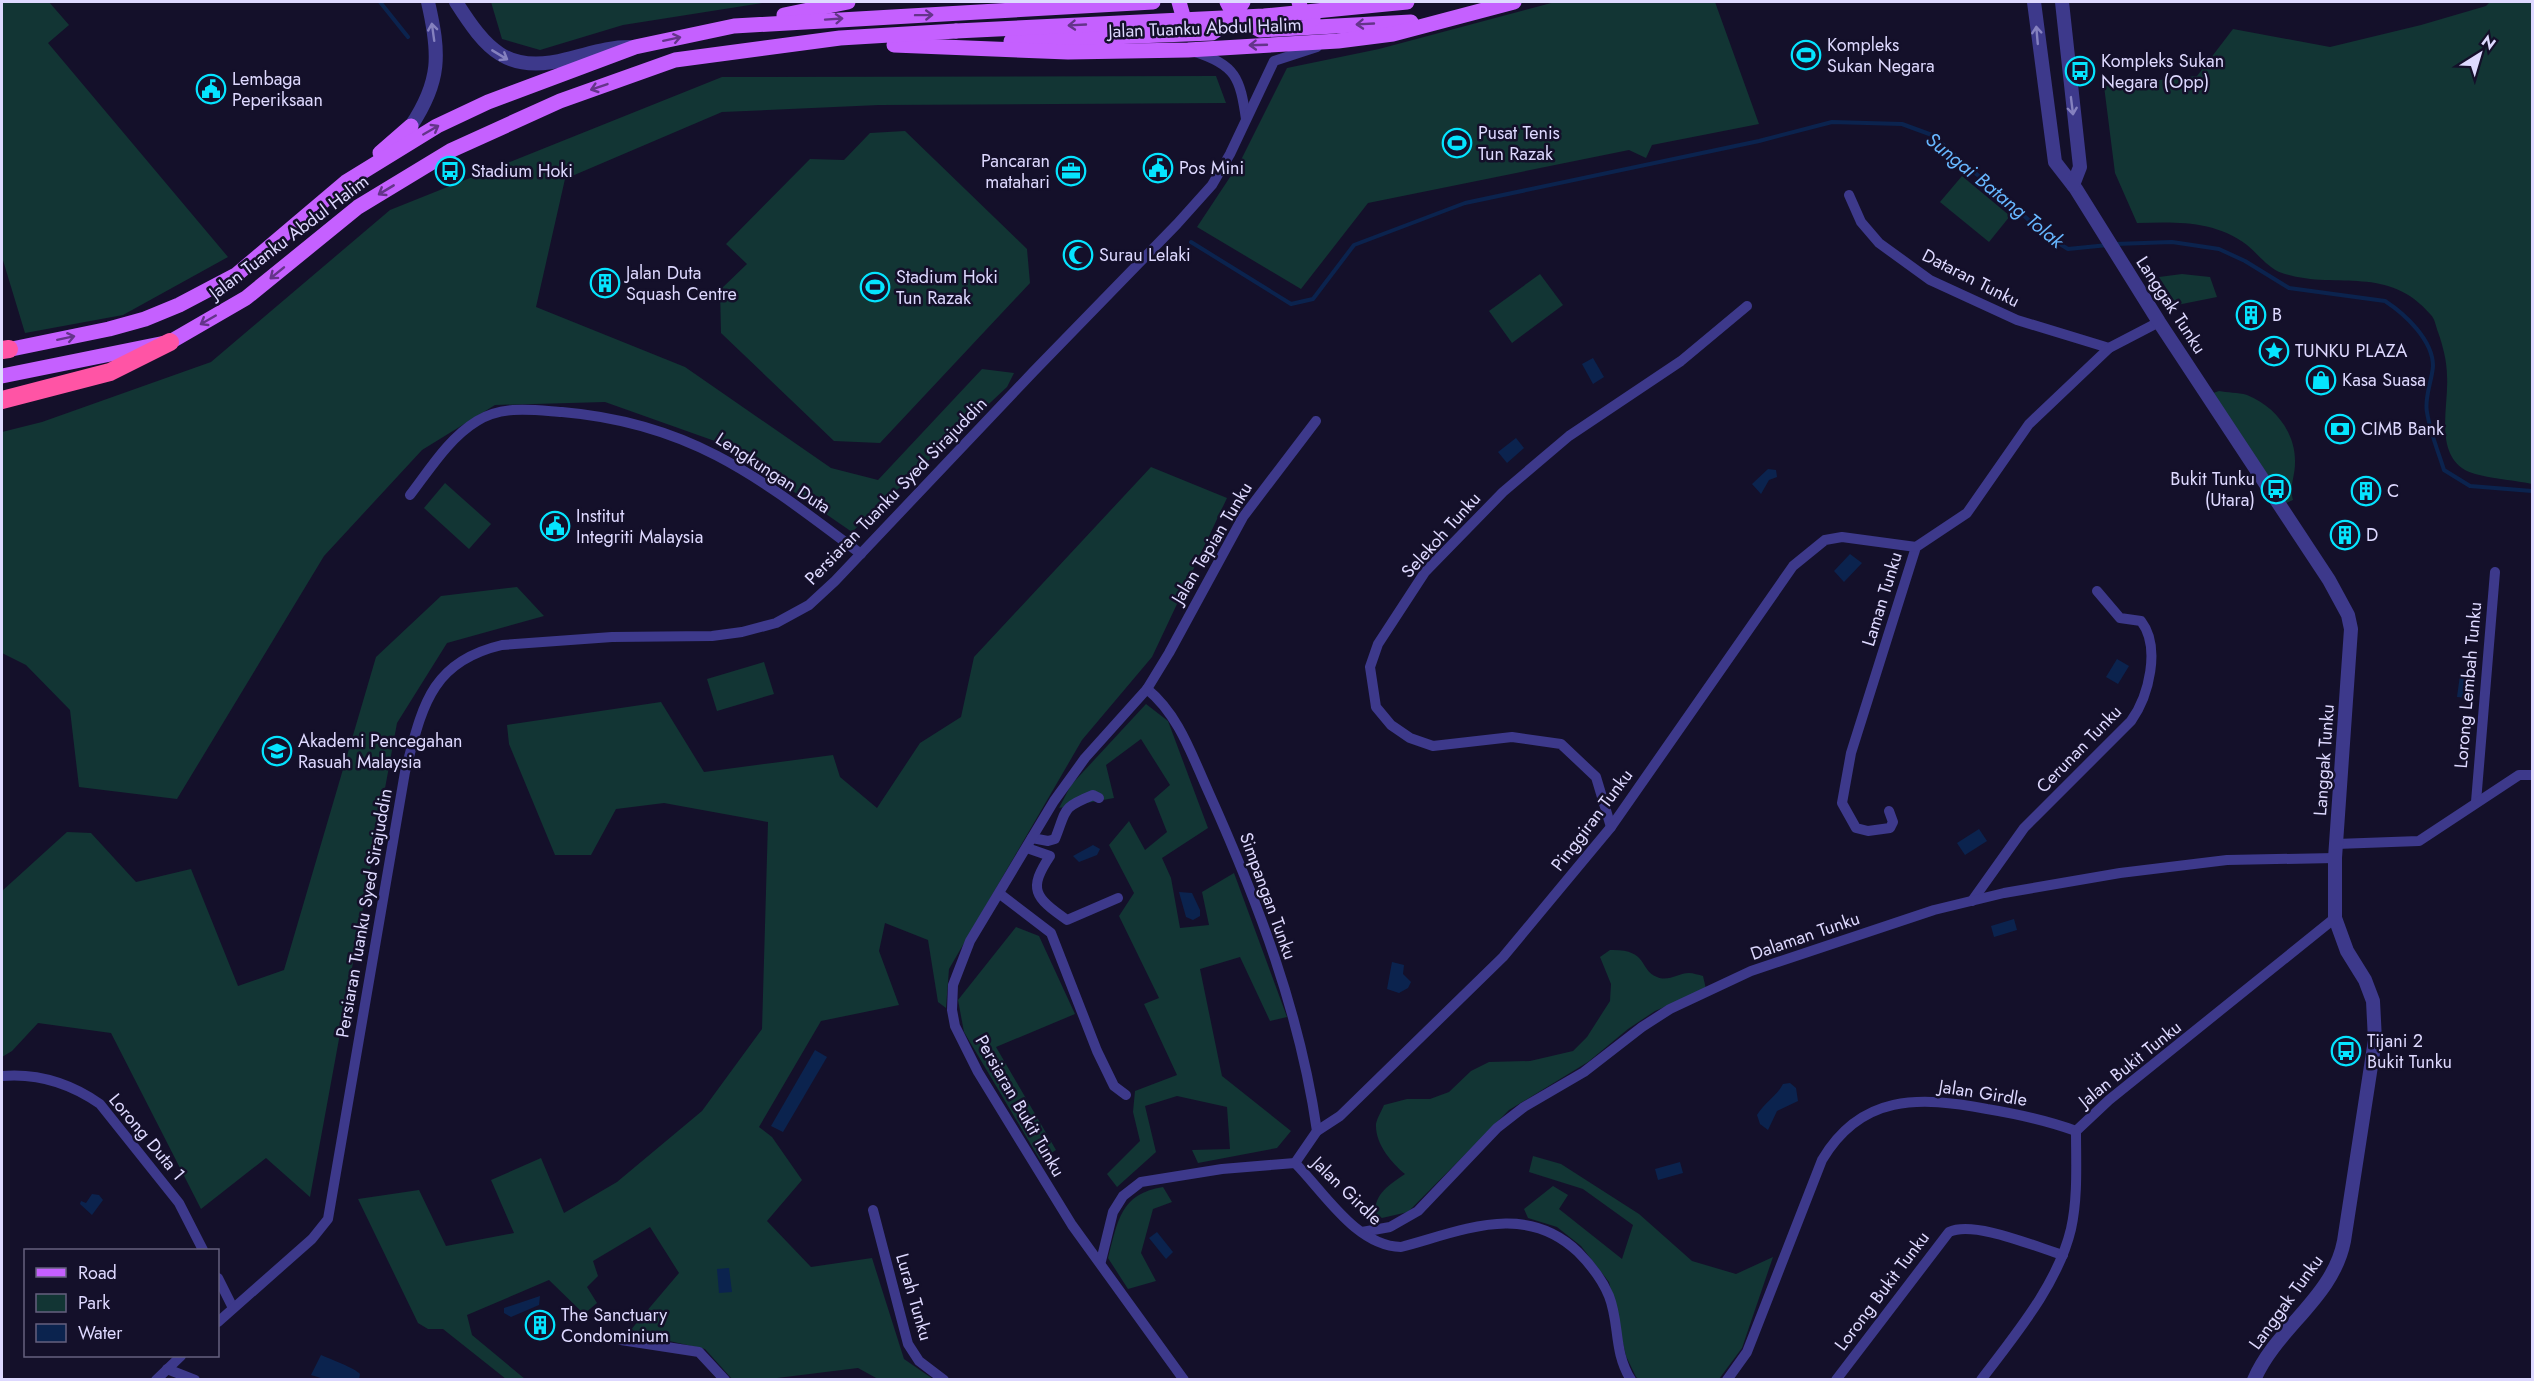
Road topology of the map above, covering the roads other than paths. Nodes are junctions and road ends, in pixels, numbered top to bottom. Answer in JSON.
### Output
{"nodes":[{"id":1,"x":428,"y":2,"type":"edge"},
{"id":2,"x":840,"y":2,"type":"edge"},
{"id":3,"x":848,"y":2,"type":"edge"},
{"id":4,"x":1153,"y":2,"type":"edge"},
{"id":5,"x":1179,"y":2,"type":"edge"},
{"id":6,"x":1243,"y":2,"type":"edge"},
{"id":7,"x":1299,"y":2,"type":"edge"},
{"id":8,"x":1407,"y":2,"type":"edge"},
{"id":9,"x":1514,"y":2,"type":"edge"},
{"id":10,"x":2034,"y":2,"type":"edge"},
{"id":11,"x":2062,"y":2,"type":"edge"},
{"id":12,"x":460,"y":5,"type":"edge"},
{"id":13,"x":1230,"y":8,"type":"edge"},
{"id":14,"x":734,"y":26,"type":"junction"},
{"id":15,"x":1337,"y":34,"type":"junction"},
{"id":16,"x":1159,"y":37,"type":"junction"},
{"id":17,"x":894,"y":45,"type":"junction"},
{"id":18,"x":635,"y":47,"type":"junction"},
{"id":19,"x":757,"y":47,"type":"junction"},
{"id":20,"x":1188,"y":50,"type":"junction"},
{"id":21,"x":1246,"y":119,"type":"junction"},
{"id":22,"x":411,"y":126,"type":"joint"},
{"id":23,"x":346,"y":182,"type":"junction"},
{"id":24,"x":2073,"y":185,"type":"junction"},
{"id":25,"x":1849,"y":195,"type":"dead end"},
{"id":26,"x":1747,"y":306,"type":"dead end"},
{"id":27,"x":2159,"y":322,"type":"junction"},
{"id":28,"x":170,"y":342,"type":"junction"},
{"id":29,"x":2109,"y":348,"type":"junction"},
{"id":30,"x":4,"y":350,"type":"edge"},
{"id":31,"x":2,"y":376,"type":"edge"},
{"id":32,"x":2,"y":400,"type":"edge"},
{"id":33,"x":1316,"y":421,"type":"dead end"},
{"id":34,"x":410,"y":495,"type":"dead end"},
{"id":35,"x":1916,"y":547,"type":"junction"},
{"id":36,"x":861,"y":554,"type":"junction"},
{"id":37,"x":2495,"y":572,"type":"dead end"},
{"id":38,"x":2097,"y":591,"type":"dead end"},
{"id":39,"x":1147,"y":689,"type":"junction"},
{"id":40,"x":2532,"y":775,"type":"edge"},
{"id":41,"x":1099,"y":798,"type":"dead end"},
{"id":42,"x":2476,"y":802,"type":"junction"},
{"id":43,"x":1889,"y":811,"type":"dead end"},
{"id":44,"x":1611,"y":827,"type":"junction"},
{"id":45,"x":1032,"y":838,"type":"junction"},
{"id":46,"x":1055,"y":839,"type":"junction"},
{"id":47,"x":1027,"y":848,"type":"junction"},
{"id":48,"x":2336,"y":851,"type":"junction"},
{"id":49,"x":1050,"y":856,"type":"junction"},
{"id":50,"x":1000,"y":894,"type":"junction"},
{"id":51,"x":1118,"y":898,"type":"dead end"},
{"id":52,"x":1972,"y":901,"type":"junction"},
{"id":53,"x":2335,"y":918,"type":"junction"},
{"id":54,"x":2,"y":1076,"type":"edge"},
{"id":55,"x":1126,"y":1095,"type":"dead end"},
{"id":56,"x":1317,"y":1131,"type":"junction"},
{"id":57,"x":2076,"y":1131,"type":"junction"},
{"id":58,"x":1295,"y":1162,"type":"junction"},
{"id":59,"x":873,"y":1210,"type":"dead end"},
{"id":60,"x":1362,"y":1232,"type":"junction"},
{"id":61,"x":203,"y":1249,"type":"edge"},
{"id":62,"x":2062,"y":1255,"type":"junction"},
{"id":63,"x":1101,"y":1261,"type":"junction"},
{"id":64,"x":219,"y":1280,"type":"edge"},
{"id":65,"x":233,"y":1308,"type":"junction"},
{"id":66,"x":219,"y":1321,"type":"edge"},
{"id":67,"x":621,"y":1340,"type":"dead end"},
{"id":68,"x":181,"y":1357,"type":"edge"},
{"id":69,"x":167,"y":1369,"type":"junction"},
{"id":70,"x":156,"y":1380,"type":"edge"},
{"id":71,"x":195,"y":1380,"type":"edge"},
{"id":72,"x":725,"y":1380,"type":"edge"},
{"id":73,"x":944,"y":1380,"type":"edge"},
{"id":74,"x":1184,"y":1380,"type":"edge"},
{"id":75,"x":1631,"y":1380,"type":"edge"},
{"id":76,"x":1727,"y":1380,"type":"edge"},
{"id":77,"x":1836,"y":1380,"type":"edge"},
{"id":78,"x":1981,"y":1380,"type":"edge"},
{"id":79,"x":2254,"y":1380,"type":"edge"}],
"edges":[{"from":22,"to":1,"type":"street","one_way":true},
{"from":2,"to":3,"type":"main road"},
{"from":2,"to":14,"type":"main road"},
{"from":14,"to":4,"type":"main road","name":"Jalan Tuanku Abdul Halim","one_way":true},
{"from":5,"to":16,"type":"main road"},
{"from":6,"to":13,"type":"main road"},
{"from":7,"to":15,"type":"main road"},
{"from":8,"to":19,"type":"main road","name":"Jalan Tuanku Abdul Halim","one_way":true,"bridge":true},
{"from":9,"to":15,"type":"main road","name":"Jalan Tuanku Abdul Halim","one_way":true},
{"from":24,"to":10,"type":"street","name":"Langgak Tunku","one_way":true},
{"from":11,"to":24,"type":"street","one_way":true},
{"from":12,"to":18,"type":"street","one_way":true},
{"from":13,"to":15,"type":"main road"},
{"from":13,"to":16,"type":"main road"},
{"from":18,"to":14,"type":"main road","name":"Jalan Tuanku Abdul Halim","one_way":true},
{"from":15,"to":20,"type":"main road","name":"Jalan Tuanku Abdul Halim","one_way":true},
{"from":15,"to":21,"type":"street","name":"Persiaran Tuanku Syed Sirajuddin"},
{"from":16,"to":17,"type":"main road"},
{"from":17,"to":19,"type":"main road"},
{"from":17,"to":20,"type":"main road","name":"Jalan Tuanku Abdul Halim"},
{"from":23,"to":18,"type":"main road","name":"Jalan Tuanku Abdul Halim","one_way":true},
{"from":19,"to":28,"type":"main road","name":"Jalan Tuanku Abdul Halim","one_way":true},
{"from":20,"to":21,"type":"street"},
{"from":21,"to":36,"type":"street","name":"Persiaran Tuanku Syed Sirajuddin"},
{"from":22,"to":23,"type":"main road"},
{"from":30,"to":23,"type":"main road","name":"Jalan Tuanku Abdul Halim","one_way":true},
{"from":24,"to":27,"type":"street","name":"Langgak Tunku"},
{"from":25,"to":29,"type":"street","name":"Dataran Tunku"},
{"from":26,"to":44,"type":"street","name":"Selekoh Tunku"},
{"from":27,"to":29,"type":"street","name":"Laman Tunku"},
{"from":27,"to":48,"type":"street","name":"Langgak Tunku"},
{"from":28,"to":31,"type":"main road","name":"Jalan Tuanku Abdul Halim"},
{"from":28,"to":32,"type":"highway"},
{"from":29,"to":35,"type":"street","name":"Laman Tunku"},
{"from":33,"to":39,"type":"street","name":"Jalan Tepian Tunku"},
{"from":34,"to":36,"type":"street","name":"Lengkungan Duta"},
{"from":35,"to":43,"type":"street","name":"Laman Tunku"},
{"from":35,"to":44,"type":"street","name":"Pinggiran Tunku"},
{"from":36,"to":65,"type":"street","name":"Persiaran Tuanku Syed Sirajuddin"},
{"from":37,"to":42,"type":"street","name":"Lorong Lembah Tunku"},
{"from":38,"to":52,"type":"street","name":"Cerunan Tunku"},
{"from":39,"to":45,"type":"street","name":"Persiaran Bukit Tunku"},
{"from":39,"to":56,"type":"street","name":"Simpangan Tunku"},
{"from":40,"to":42,"type":"street","name":"Dalaman Tunku"},
{"from":41,"to":46,"type":"street"},
{"from":42,"to":48,"type":"street","name":"Dalaman Tunku"},
{"from":44,"to":56,"type":"street","name":"Pinggiran Tunku"},
{"from":45,"to":46,"type":"street"},
{"from":45,"to":47,"type":"street","name":"Persiaran Bukit Tunku"},
{"from":46,"to":49,"type":"street"},
{"from":47,"to":49,"type":"street"},
{"from":47,"to":50,"type":"street","name":"Persiaran Bukit Tunku"},
{"from":48,"to":52,"type":"street","name":"Dalaman Tunku"},
{"from":48,"to":53,"type":"street","name":"Langgak Tunku"},
{"from":49,"to":51,"type":"street"},
{"from":50,"to":55,"type":"street"},
{"from":50,"to":63,"type":"street","name":"Persiaran Bukit Tunku"},
{"from":52,"to":60,"type":"street","name":"Dalaman Tunku"},
{"from":53,"to":57,"type":"street","name":"Jalan Bukit Tunku"},
{"from":53,"to":79,"type":"street","name":"Langgak Tunku"},
{"from":54,"to":61,"type":"street","name":"Lorong Duta 1"},
{"from":56,"to":58,"type":"street","name":"Pinggiran Tunku"},
{"from":57,"to":62,"type":"street","name":"Jalan Bukit Tunku"},
{"from":57,"to":76,"type":"street","name":"Jalan Girdle"},
{"from":58,"to":60,"type":"street","name":"Jalan Girdle"},
{"from":58,"to":63,"type":"street","name":"Jalan Girdle"},
{"from":59,"to":73,"type":"street","name":"Lurah Tunku"},
{"from":60,"to":75,"type":"street","name":"Jalan Girdle"},
{"from":62,"to":77,"type":"street","name":"Lorong Bukit Tunku"},
{"from":62,"to":78,"type":"street","name":"Jalan Bukit Tunku"},
{"from":63,"to":74,"type":"street","name":"Persiaran Bukit Tunku"},
{"from":64,"to":65,"type":"street"},
{"from":65,"to":66,"type":"street","name":"Persiaran Tuanku Syed Sirajuddin"},
{"from":67,"to":72,"type":"street"},
{"from":68,"to":69,"type":"street"},
{"from":69,"to":70,"type":"street"},
{"from":69,"to":71,"type":"street"}]}
